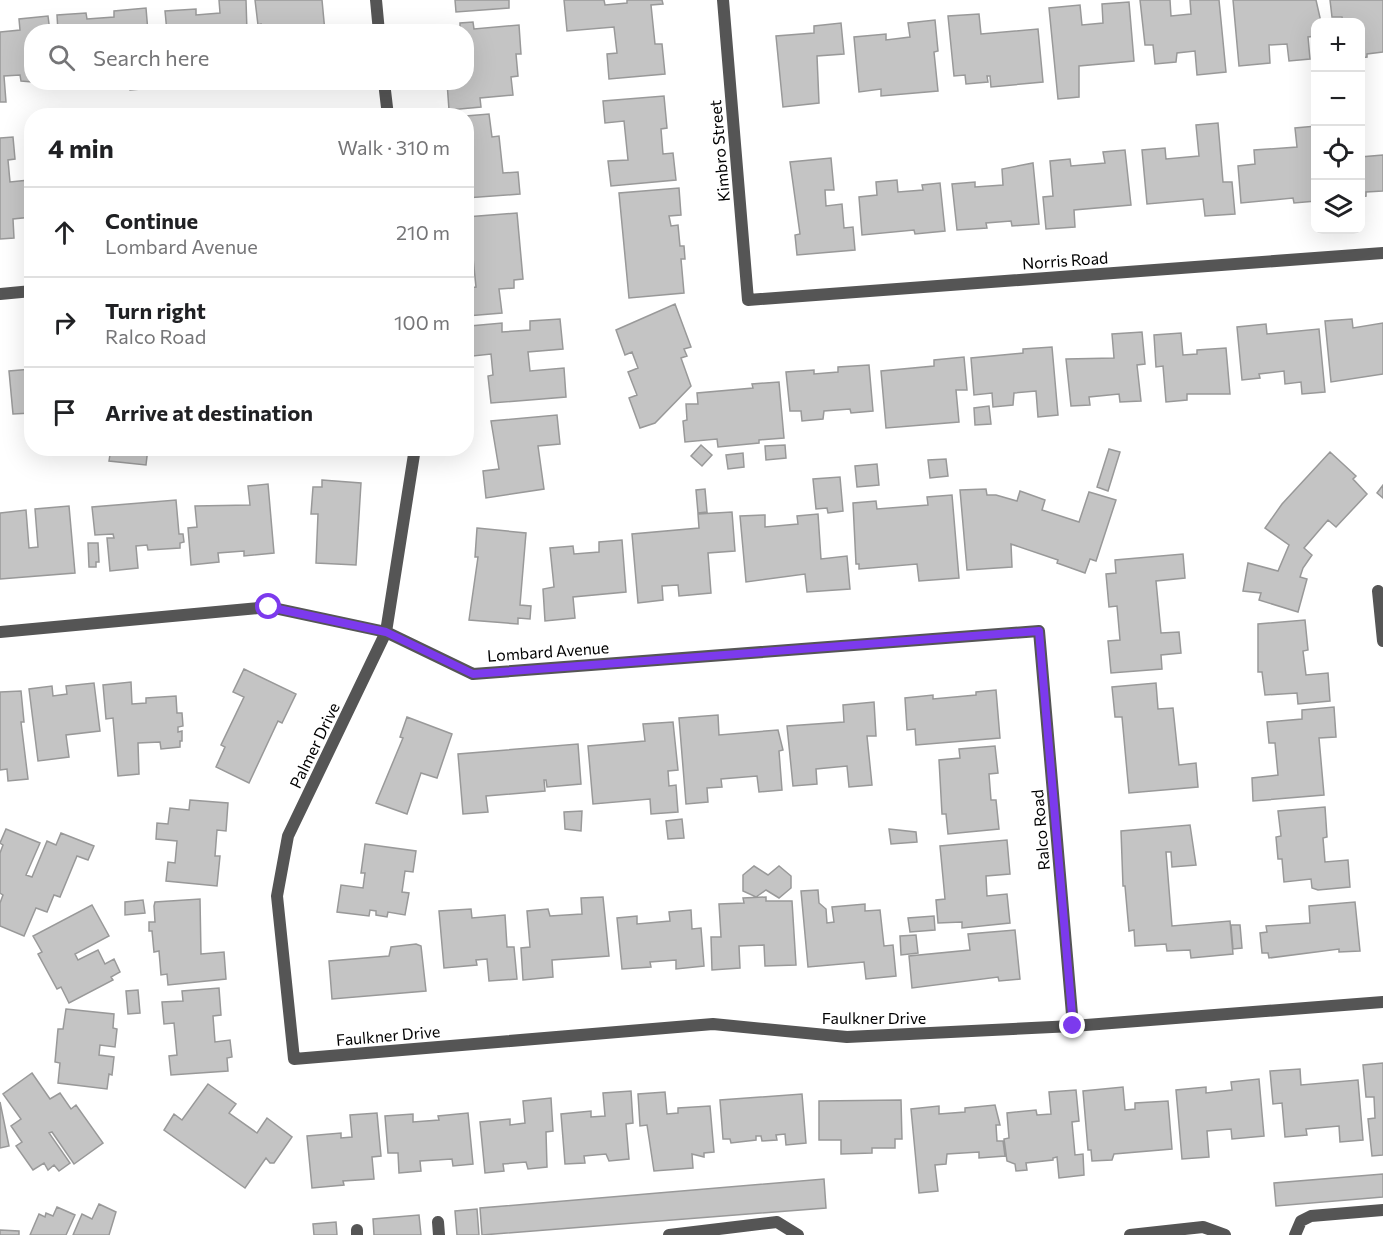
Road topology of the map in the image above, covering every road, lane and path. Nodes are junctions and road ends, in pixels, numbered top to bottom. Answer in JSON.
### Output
{"nodes":[{"id":1,"x":376,"y":0,"type":"edge"},
{"id":2,"x":723,"y":0,"type":"edge"},
{"id":3,"x":379,"y":24,"type":"edge"},
{"id":4,"x":385,"y":90,"type":"edge"},
{"id":5,"x":387,"y":108,"type":"edge"},
{"id":6,"x":1383,"y":253,"type":"edge"},
{"id":7,"x":24,"y":292,"type":"edge"},
{"id":8,"x":0,"y":294,"type":"edge"},
{"id":9,"x":748,"y":300,"type":"joint"},
{"id":10,"x":415,"y":456,"type":"edge"},
{"id":11,"x":1378,"y":591,"type":"dead end"},
{"id":12,"x":1039,"y":631,"type":"joint"},
{"id":13,"x":0,"y":632,"type":"edge"},
{"id":14,"x":386,"y":632,"type":"junction"},
{"id":15,"x":1383,"y":641,"type":"edge"},
{"id":16,"x":1383,"y":1002,"type":"edge"},
{"id":17,"x":1073,"y":1026,"type":"junction"},
{"id":18,"x":294,"y":1059,"type":"joint"},
{"id":19,"x":1383,"y":1210,"type":"edge"},
{"id":20,"x":669,"y":1235,"type":"edge"},
{"id":21,"x":798,"y":1235,"type":"edge"},
{"id":22,"x":1130,"y":1235,"type":"edge"},
{"id":23,"x":1225,"y":1235,"type":"edge"},
{"id":24,"x":1295,"y":1235,"type":"edge"}],
"edges":[{"from":1,"to":3,"type":"street"},
{"from":2,"to":9,"type":"street","name":"Kimbro Street"},
{"from":4,"to":5,"type":"street"},
{"from":6,"to":9,"type":"street","name":"Norris Road"},
{"from":7,"to":8,"type":"street"},
{"from":10,"to":14,"type":"street","name":"Palmer Drive"},
{"from":11,"to":15,"type":"street"},
{"from":12,"to":14,"type":"street","name":"Lombard Avenue"},
{"from":12,"to":17,"type":"street","name":"Ralco Road"},
{"from":13,"to":14,"type":"street","name":"Lombard Avenue"},
{"from":14,"to":18,"type":"street","name":"Palmer Drive"},
{"from":16,"to":17,"type":"street","name":"Faulkner Drive"},
{"from":17,"to":18,"type":"street","name":"Faulkner Drive"},
{"from":19,"to":24,"type":"street"},
{"from":20,"to":21,"type":"street"},
{"from":22,"to":23,"type":"street"}]}
